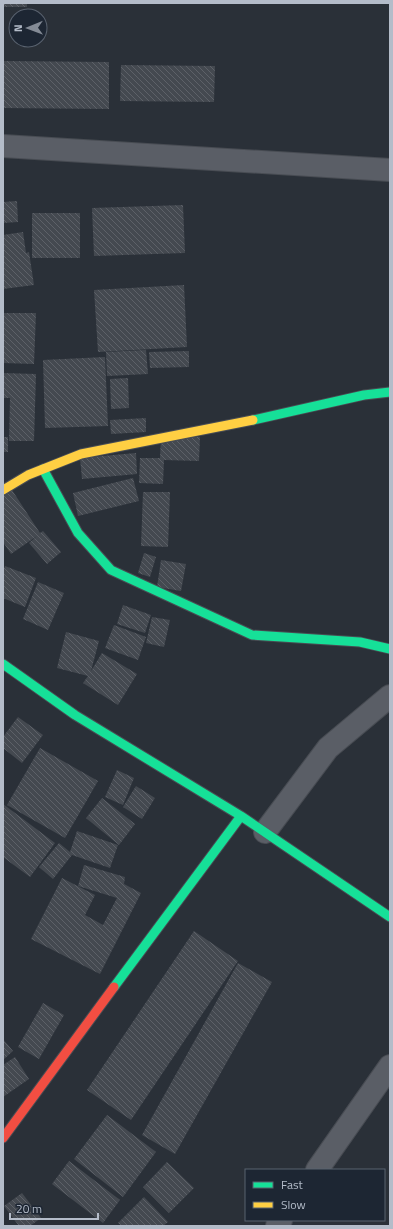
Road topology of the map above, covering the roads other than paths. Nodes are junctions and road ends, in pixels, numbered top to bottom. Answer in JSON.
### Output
{"nodes":[{"id":1,"x":3,"y":146,"type":"edge"},
{"id":2,"x":390,"y":170,"type":"edge"},
{"id":3,"x":390,"y":392,"type":"edge"},
{"id":4,"x":43,"y":469,"type":"junction"},
{"id":5,"x":3,"y":490,"type":"edge"},
{"id":6,"x":390,"y":649,"type":"edge"},
{"id":7,"x":3,"y":664,"type":"edge"},
{"id":8,"x":390,"y":696,"type":"edge"},
{"id":9,"x":241,"y":816,"type":"junction"},
{"id":10,"x":265,"y":832,"type":"junction"},
{"id":11,"x":390,"y":917,"type":"edge"},
{"id":12,"x":390,"y":1066,"type":"edge"},
{"id":13,"x":3,"y":1138,"type":"edge"},
{"id":14,"x":318,"y":1169,"type":"edge"}],
"edges":[{"from":1,"to":2,"type":"street"},
{"from":3,"to":4,"type":"street"},
{"from":4,"to":5,"type":"street"},
{"from":4,"to":6,"type":"street"},
{"from":7,"to":9,"type":"street"},
{"from":8,"to":10,"type":"street"},
{"from":9,"to":10,"type":"street"},
{"from":9,"to":13,"type":"street"},
{"from":10,"to":11,"type":"street"},
{"from":12,"to":14,"type":"street"}]}
